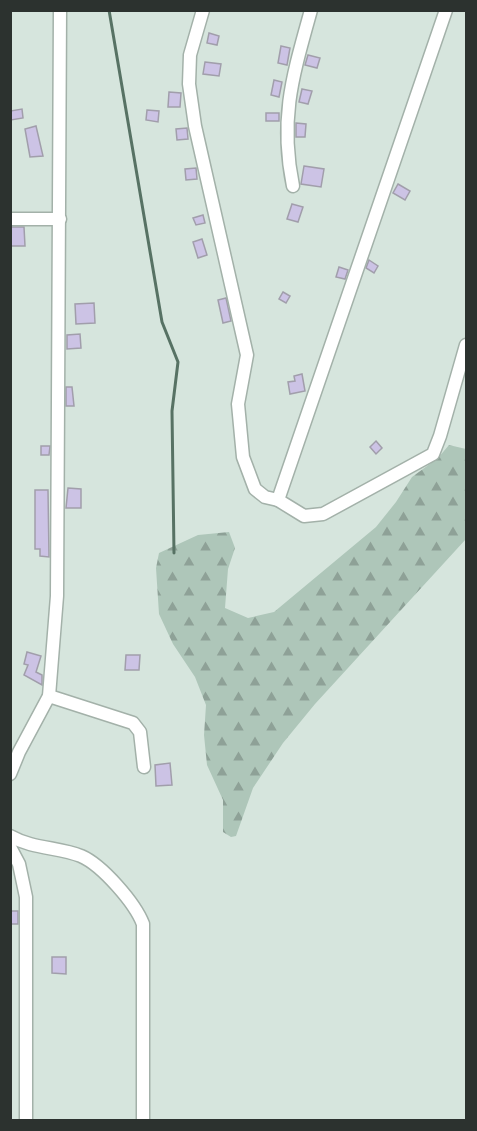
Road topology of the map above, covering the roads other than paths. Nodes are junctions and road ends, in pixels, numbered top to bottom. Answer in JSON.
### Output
{"nodes":[{"id":1,"x":60,"y":10,"type":"edge"},
{"id":2,"x":203,"y":10,"type":"edge"},
{"id":3,"x":311,"y":10,"type":"edge"},
{"id":4,"x":446,"y":10,"type":"edge"},
{"id":5,"x":293,"y":186,"type":"dead end"},
{"id":6,"x":10,"y":219,"type":"edge"},
{"id":7,"x":60,"y":219,"type":"junction"},
{"id":8,"x":466,"y":345,"type":"edge"},
{"id":9,"x":278,"y":500,"type":"junction"},
{"id":10,"x":48,"y":696,"type":"junction"},
{"id":11,"x":144,"y":767,"type":"dead end"},
{"id":12,"x":10,"y":774,"type":"edge"},
{"id":13,"x":10,"y":836,"type":"edge"},
{"id":14,"x":10,"y":847,"type":"edge"},
{"id":15,"x":26,"y":1120,"type":"edge"},
{"id":16,"x":143,"y":1120,"type":"edge"}],
"edges":[{"from":1,"to":7,"type":"street"},
{"from":2,"to":9,"type":"street"},
{"from":3,"to":5,"type":"street"},
{"from":4,"to":9,"type":"street"},
{"from":6,"to":7,"type":"street"},
{"from":7,"to":10,"type":"street"},
{"from":8,"to":9,"type":"street"},
{"from":10,"to":11,"type":"street"},
{"from":10,"to":12,"type":"street"},
{"from":13,"to":16,"type":"street"},
{"from":14,"to":15,"type":"street"}]}
